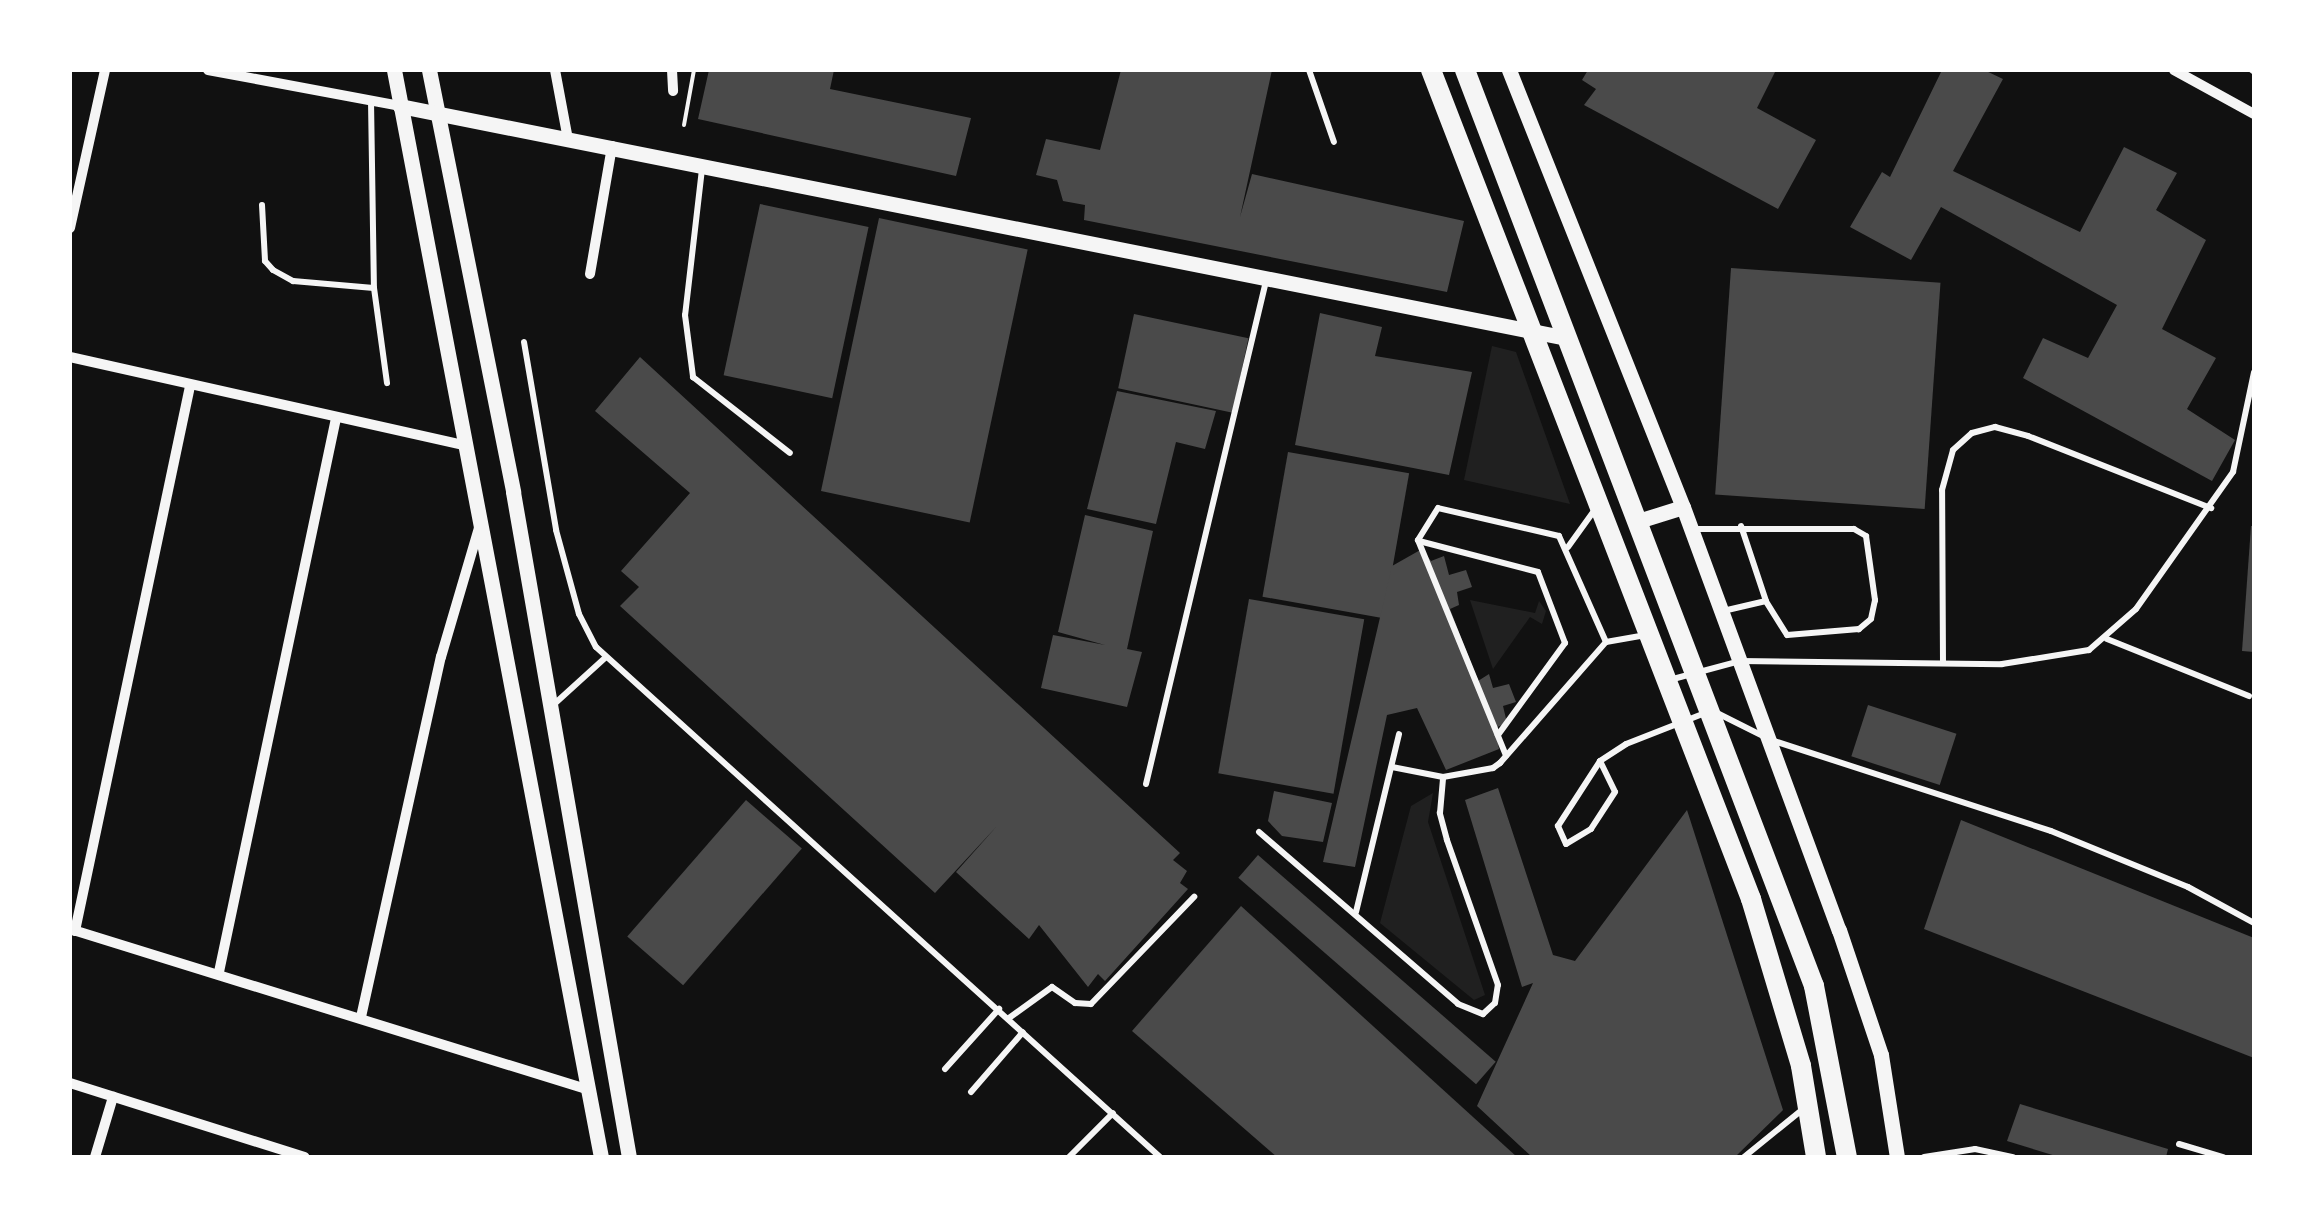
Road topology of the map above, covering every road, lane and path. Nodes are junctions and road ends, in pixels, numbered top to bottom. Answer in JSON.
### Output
{"nodes":[{"id":1,"x":104,"y":70,"type":"edge"},
{"id":2,"x":208,"y":70,"type":"edge"},
{"id":3,"x":394,"y":70,"type":"edge"},
{"id":4,"x":429,"y":70,"type":"edge"},
{"id":5,"x":555,"y":70,"type":"edge"},
{"id":6,"x":672,"y":70,"type":"edge"},
{"id":7,"x":694,"y":70,"type":"edge"},
{"id":8,"x":1309,"y":70,"type":"edge"},
{"id":9,"x":1431,"y":70,"type":"edge"},
{"id":10,"x":1465,"y":70,"type":"edge"},
{"id":11,"x":1509,"y":70,"type":"edge"},
{"id":12,"x":2174,"y":70,"type":"edge"},
{"id":13,"x":252,"y":74,"type":"edge"},
{"id":14,"x":674,"y":90,"type":"dead end"},
{"id":15,"x":370,"y":100,"type":"junction"},
{"id":16,"x":400,"y":106,"type":"junction"},
{"id":17,"x":437,"y":110,"type":"junction"},
{"id":18,"x":2254,"y":114,"type":"edge"},
{"id":19,"x":684,"y":125,"type":"dead end"},
{"id":20,"x":567,"y":134,"type":"junction"},
{"id":21,"x":1334,"y":142,"type":"dead end"},
{"id":22,"x":612,"y":145,"type":"junction"},
{"id":23,"x":703,"y":162,"type":"junction"},
{"id":24,"x":262,"y":205,"type":"dead end"},
{"id":25,"x":70,"y":228,"type":"edge"},
{"id":26,"x":590,"y":274,"type":"dead end"},
{"id":27,"x":1267,"y":276,"type":"junction"},
{"id":28,"x":374,"y":288,"type":"junction"},
{"id":29,"x":1533,"y":333,"type":"junction"},
{"id":30,"x":1566,"y":338,"type":"junction"},
{"id":31,"x":524,"y":342,"type":"dead end"},
{"id":32,"x":70,"y":357,"type":"edge"},
{"id":33,"x":2254,"y":372,"type":"edge"},
{"id":34,"x":387,"y":383,"type":"dead end"},
{"id":35,"x":190,"y":386,"type":"junction"},
{"id":36,"x":336,"y":418,"type":"junction"},
{"id":37,"x":467,"y":446,"type":"junction"},
{"id":38,"x":790,"y":453,"type":"dead end"},
{"id":39,"x":1600,"y":503,"type":"junction"},
{"id":40,"x":1684,"y":506,"type":"junction"},
{"id":41,"x":2211,"y":508,"type":"junction"},
{"id":42,"x":1638,"y":521,"type":"junction"},
{"id":43,"x":480,"y":522,"type":"junction"},
{"id":44,"x":1741,"y":526,"type":"junction"},
{"id":45,"x":1692,"y":529,"type":"junction"},
{"id":46,"x":1418,"y":540,"type":"junction"},
{"id":47,"x":1567,"y":548,"type":"junction"},
{"id":48,"x":1766,"y":601,"type":"junction"},
{"id":49,"x":1722,"y":612,"type":"junction"},
{"id":50,"x":1648,"y":634,"type":"junction"},
{"id":51,"x":2107,"y":639,"type":"junction"},
{"id":52,"x":1606,"y":642,"type":"junction"},
{"id":53,"x":606,"y":657,"type":"junction"},
{"id":54,"x":1740,"y":661,"type":"junction"},
{"id":55,"x":1944,"y":663,"type":"junction"},
{"id":56,"x":1698,"y":672,"type":"junction"},
{"id":57,"x":1666,"y":680,"type":"junction"},
{"id":58,"x":2249,"y":696,"type":"dead end"},
{"id":59,"x":551,"y":707,"type":"junction"},
{"id":60,"x":1712,"y":711,"type":"junction"},
{"id":61,"x":1682,"y":721,"type":"junction"},
{"id":62,"x":1399,"y":734,"type":"dead end"},
{"id":63,"x":1498,"y":736,"type":"junction"},
{"id":64,"x":1771,"y":740,"type":"junction"},
{"id":65,"x":1506,"y":756,"type":"junction"},
{"id":66,"x":1600,"y":762,"type":"junction"},
{"id":67,"x":1392,"y":767,"type":"junction"},
{"id":68,"x":1443,"y":777,"type":"junction"},
{"id":69,"x":1146,"y":784,"type":"dead end"},
{"id":70,"x":1259,"y":832,"type":"dead end"},
{"id":71,"x":1194,"y":897,"type":"dead end"},
{"id":72,"x":1356,"y":912,"type":"junction"},
{"id":73,"x":2254,"y":923,"type":"edge"},
{"id":74,"x":72,"y":930,"type":"edge"},
{"id":75,"x":220,"y":972,"type":"junction"},
{"id":76,"x":999,"y":1009,"type":"junction"},
{"id":77,"x":360,"y":1017,"type":"junction"},
{"id":78,"x":1009,"y":1018,"type":"junction"},
{"id":79,"x":1024,"y":1032,"type":"junction"},
{"id":80,"x":945,"y":1069,"type":"dead end"},
{"id":81,"x":70,"y":1083,"type":"edge"},
{"id":82,"x":589,"y":1090,"type":"junction"},
{"id":83,"x":970,"y":1092,"type":"dead end"},
{"id":84,"x":112,"y":1098,"type":"junction"},
{"id":85,"x":1808,"y":1105,"type":"junction"},
{"id":86,"x":1113,"y":1113,"type":"junction"},
{"id":87,"x":2178,"y":1144,"type":"dead end"},
{"id":88,"x":95,"y":1157,"type":"edge"},
{"id":89,"x":304,"y":1157,"type":"edge"},
{"id":90,"x":601,"y":1157,"type":"edge"},
{"id":91,"x":630,"y":1157,"type":"edge"},
{"id":92,"x":1069,"y":1157,"type":"edge"},
{"id":93,"x":1160,"y":1157,"type":"edge"},
{"id":94,"x":1744,"y":1157,"type":"edge"},
{"id":95,"x":1816,"y":1157,"type":"edge"},
{"id":96,"x":1847,"y":1157,"type":"edge"},
{"id":97,"x":1897,"y":1157,"type":"edge"},
{"id":98,"x":1924,"y":1157,"type":"edge"},
{"id":99,"x":2013,"y":1157,"type":"edge"},
{"id":100,"x":2224,"y":1157,"type":"edge"}],
"edges":[{"from":1,"to":25,"type":"street"},
{"from":2,"to":13,"type":"street"},
{"from":3,"to":16,"type":"street"},
{"from":4,"to":17,"type":"street"},
{"from":5,"to":20,"type":"street"},
{"from":6,"to":14,"type":"street"},
{"from":7,"to":19,"type":"path"},
{"from":8,"to":21,"type":"lane"},
{"from":9,"to":29,"type":"main road"},
{"from":10,"to":30,"type":"main road"},
{"from":11,"to":40,"type":"street"},
{"from":12,"to":18,"type":"street"},
{"from":13,"to":15,"type":"street"},
{"from":15,"to":16,"type":"street"},
{"from":15,"to":28,"type":"lane"},
{"from":16,"to":17,"type":"street"},
{"from":16,"to":37,"type":"street"},
{"from":17,"to":20,"type":"street"},
{"from":17,"to":59,"type":"street"},
{"from":20,"to":22,"type":"street"},
{"from":22,"to":23,"type":"street"},
{"from":22,"to":26,"type":"street"},
{"from":23,"to":27,"type":"street"},
{"from":23,"to":38,"type":"lane"},
{"from":24,"to":28,"type":"lane"},
{"from":27,"to":29,"type":"street"},
{"from":27,"to":69,"type":"lane"},
{"from":28,"to":34,"type":"lane"},
{"from":29,"to":30,"type":"street"},
{"from":29,"to":39,"type":"main road"},
{"from":30,"to":42,"type":"main road"},
{"from":31,"to":53,"type":"lane"},
{"from":32,"to":35,"type":"street"},
{"from":33,"to":41,"type":"lane"},
{"from":35,"to":36,"type":"street"},
{"from":35,"to":74,"type":"street"},
{"from":36,"to":37,"type":"street"},
{"from":36,"to":75,"type":"street"},
{"from":37,"to":43,"type":"street"},
{"from":39,"to":47,"type":"lane"},
{"from":39,"to":50,"type":"main road"},
{"from":40,"to":42,"type":"street"},
{"from":40,"to":45,"type":"street"},
{"from":41,"to":51,"type":"lane"},
{"from":41,"to":55,"type":"lane"},
{"from":42,"to":56,"type":"main road"},
{"from":43,"to":77,"type":"street"},
{"from":43,"to":82,"type":"street"},
{"from":44,"to":45,"type":"lane"},
{"from":44,"to":48,"type":"lane"},
{"from":44,"to":48,"type":"lane"},
{"from":45,"to":49,"type":"street"},
{"from":46,"to":47,"type":"lane"},
{"from":46,"to":63,"type":"lane"},
{"from":46,"to":63,"type":"lane"},
{"from":47,"to":52,"type":"lane"},
{"from":48,"to":49,"type":"lane"},
{"from":49,"to":54,"type":"street"},
{"from":50,"to":52,"type":"lane"},
{"from":50,"to":57,"type":"main road"},
{"from":51,"to":55,"type":"lane"},
{"from":51,"to":58,"type":"lane"},
{"from":52,"to":65,"type":"lane"},
{"from":53,"to":59,"type":"lane"},
{"from":53,"to":76,"type":"lane"},
{"from":54,"to":55,"type":"lane"},
{"from":54,"to":56,"type":"lane"},
{"from":54,"to":64,"type":"street"},
{"from":56,"to":57,"type":"lane"},
{"from":56,"to":60,"type":"main road"},
{"from":57,"to":61,"type":"main road"},
{"from":59,"to":91,"type":"street"},
{"from":60,"to":61,"type":"lane"},
{"from":60,"to":64,"type":"lane"},
{"from":60,"to":96,"type":"main road"},
{"from":61,"to":66,"type":"lane"},
{"from":61,"to":85,"type":"main road"},
{"from":62,"to":67,"type":"lane"},
{"from":63,"to":65,"type":"lane"},
{"from":64,"to":73,"type":"lane"},
{"from":64,"to":97,"type":"street"},
{"from":65,"to":68,"type":"lane"},
{"from":66,"to":66,"type":"lane"},
{"from":67,"to":68,"type":"lane"},
{"from":67,"to":72,"type":"lane"},
{"from":68,"to":72,"type":"lane"},
{"from":70,"to":72,"type":"lane"},
{"from":71,"to":78,"type":"lane"},
{"from":74,"to":75,"type":"street"},
{"from":75,"to":77,"type":"street"},
{"from":76,"to":78,"type":"lane"},
{"from":76,"to":80,"type":"lane"},
{"from":77,"to":82,"type":"street"},
{"from":78,"to":79,"type":"lane"},
{"from":79,"to":83,"type":"lane"},
{"from":79,"to":86,"type":"lane"},
{"from":81,"to":84,"type":"street"},
{"from":82,"to":90,"type":"street"},
{"from":84,"to":88,"type":"street"},
{"from":84,"to":89,"type":"street"},
{"from":85,"to":94,"type":"lane"},
{"from":85,"to":95,"type":"main road"},
{"from":86,"to":92,"type":"lane"},
{"from":86,"to":93,"type":"lane"},
{"from":87,"to":100,"type":"lane"},
{"from":98,"to":99,"type":"lane"}]}
